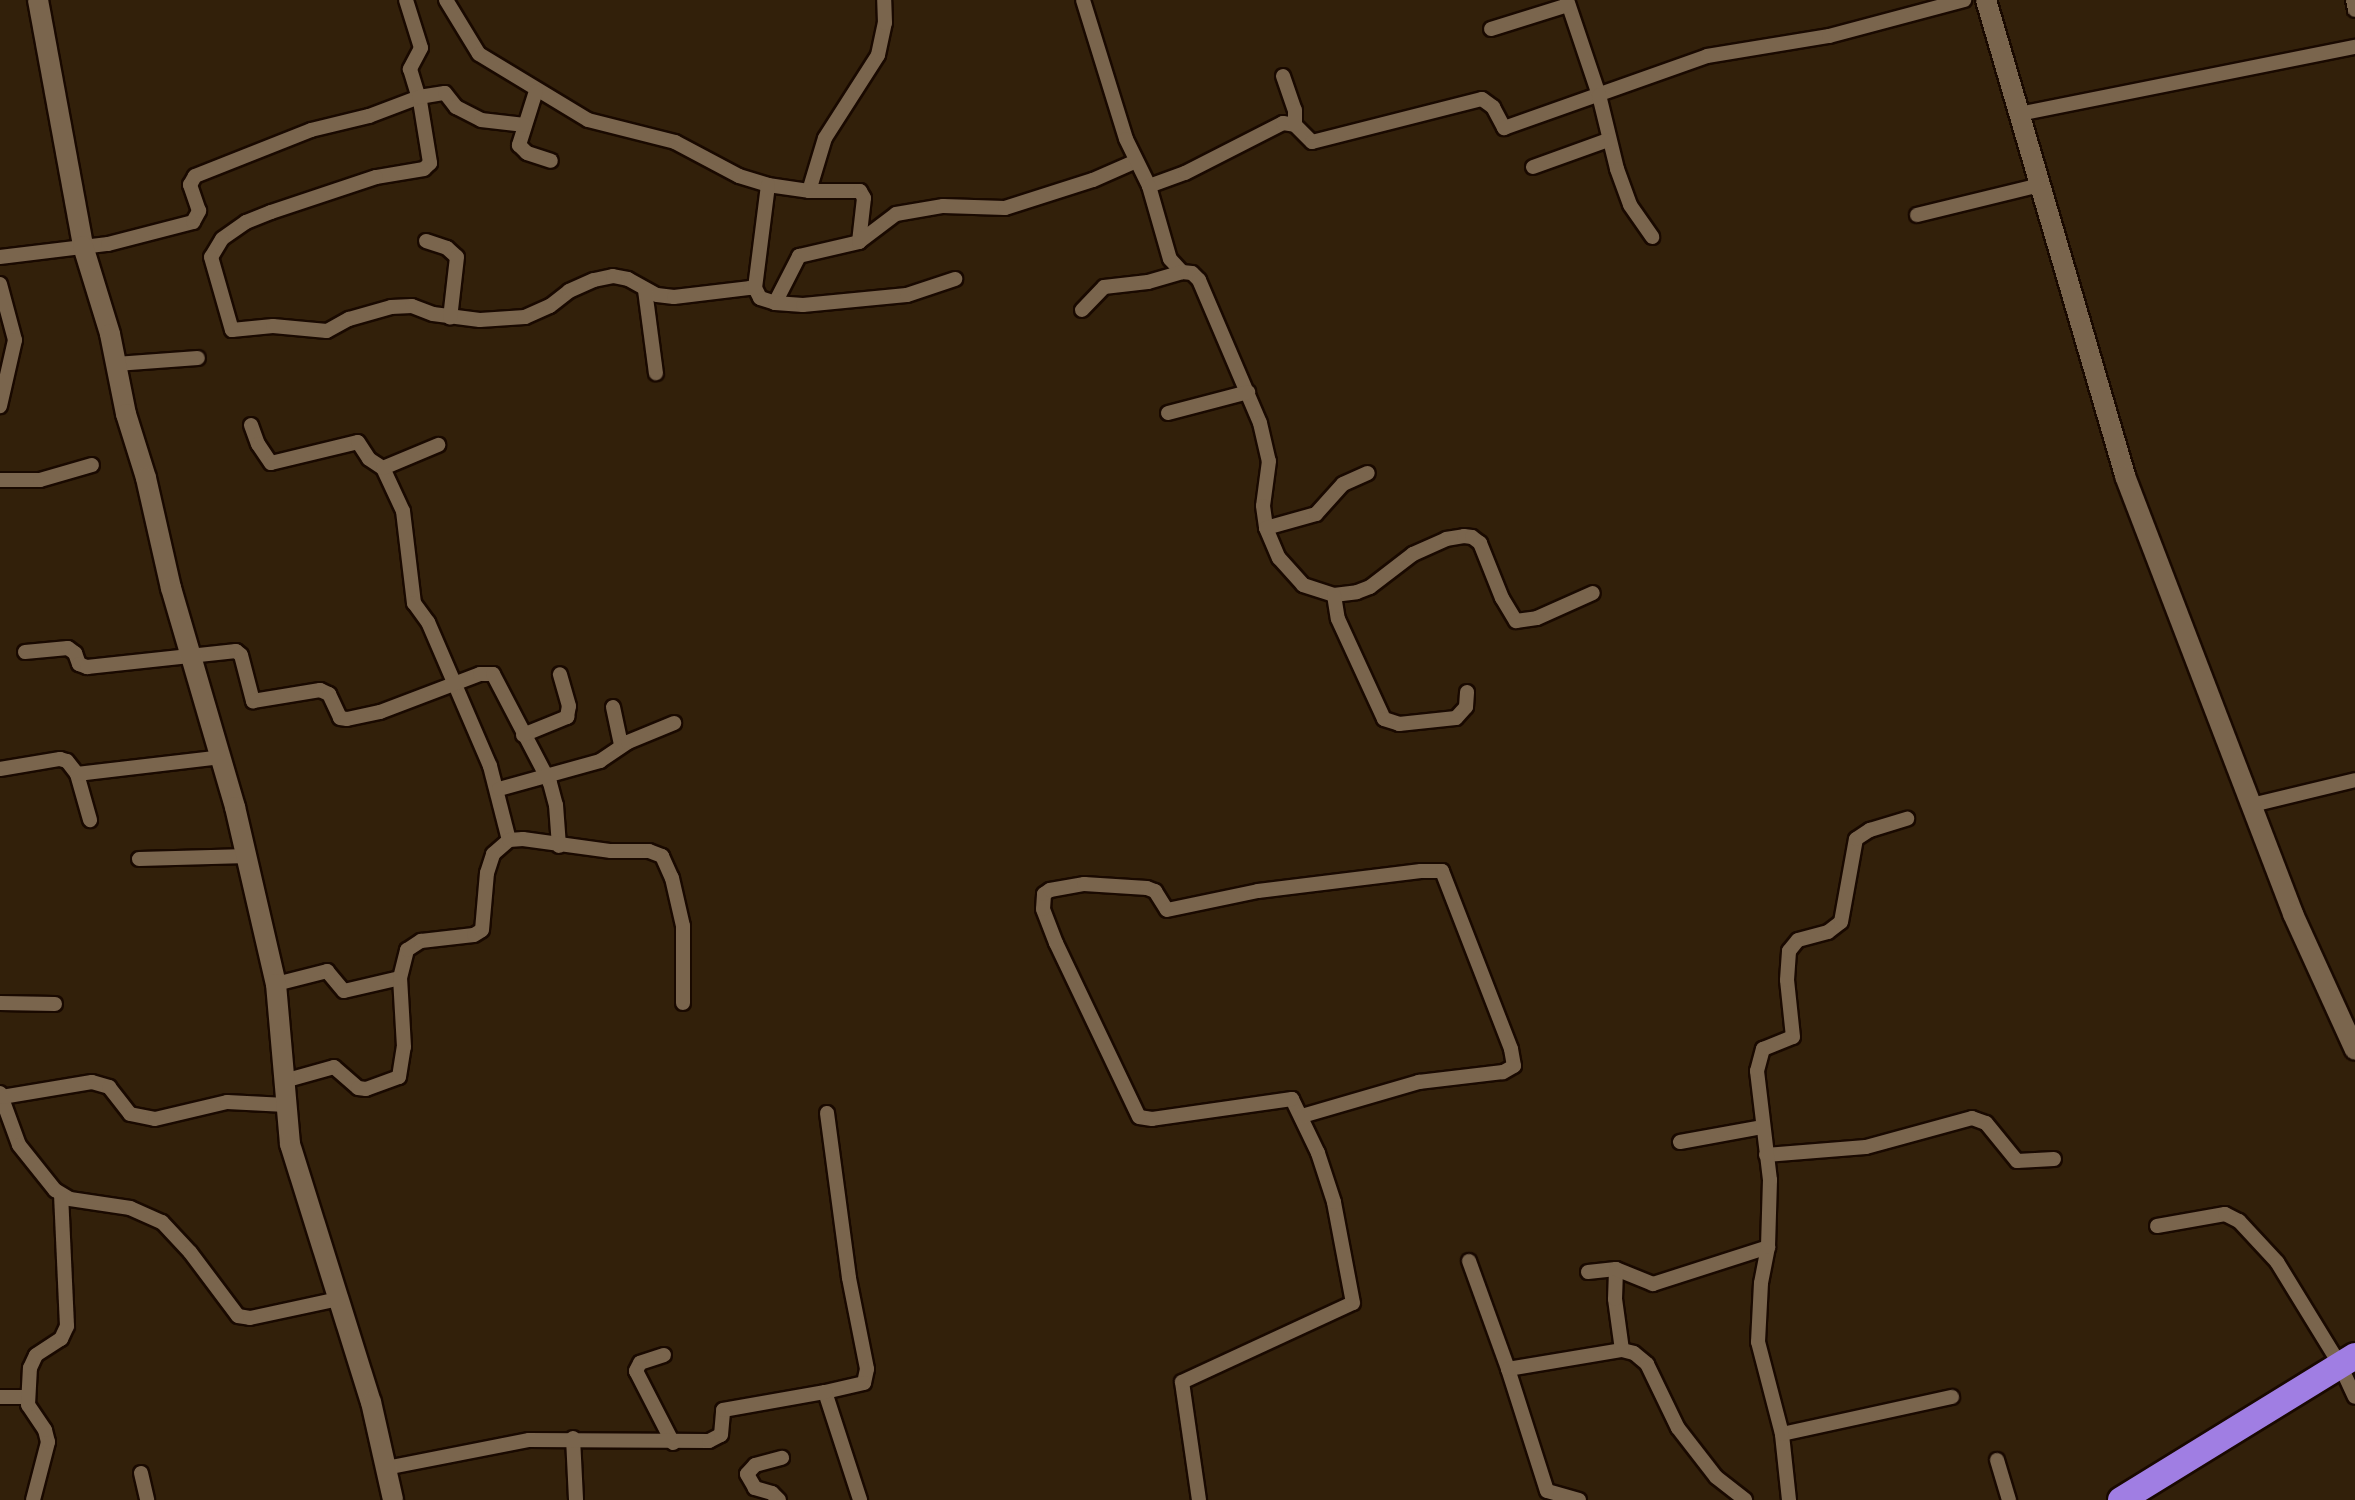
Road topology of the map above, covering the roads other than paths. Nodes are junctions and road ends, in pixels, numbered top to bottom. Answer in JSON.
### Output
{"nodes":[{"id":1,"x":38,"y":0,"type":"edge"},
{"id":2,"x":406,"y":0,"type":"edge"},
{"id":3,"x":446,"y":0,"type":"edge"},
{"id":4,"x":884,"y":0,"type":"edge"},
{"id":5,"x":1083,"y":0,"type":"edge"},
{"id":6,"x":1964,"y":0,"type":"edge"},
{"id":7,"x":1986,"y":0,"type":"edge"},
{"id":8,"x":2353,"y":0,"type":"edge"},
{"id":9,"x":1568,"y":3,"type":"edge"},
{"id":10,"x":2355,"y":10,"type":"edge"},
{"id":11,"x":1491,"y":29,"type":"dead end"},
{"id":12,"x":2355,"y":47,"type":"edge"},
{"id":13,"x":1283,"y":76,"type":"dead end"},
{"id":14,"x":536,"y":91,"type":"junction"},
{"id":15,"x":1599,"y":95,"type":"junction"},
{"id":16,"x":419,"y":97,"type":"junction"},
{"id":17,"x":2019,"y":114,"type":"junction"},
{"id":18,"x":525,"y":125,"type":"junction"},
{"id":19,"x":1295,"y":125,"type":"junction"},
{"id":20,"x":1608,"y":140,"type":"junction"},
{"id":21,"x":551,"y":161,"type":"dead end"},
{"id":22,"x":1136,"y":161,"type":"junction"},
{"id":23,"x":1533,"y":167,"type":"dead end"},
{"id":24,"x":768,"y":185,"type":"junction"},
{"id":25,"x":2040,"y":185,"type":"junction"},
{"id":26,"x":1149,"y":186,"type":"junction"},
{"id":27,"x":809,"y":191,"type":"junction"},
{"id":28,"x":1917,"y":215,"type":"dead end"},
{"id":29,"x":1652,"y":237,"type":"dead end"},
{"id":30,"x":426,"y":241,"type":"dead end"},
{"id":31,"x":859,"y":242,"type":"junction"},
{"id":32,"x":83,"y":246,"type":"junction"},
{"id":33,"x":0,"y":257,"type":"edge"},
{"id":34,"x":1182,"y":272,"type":"junction"},
{"id":35,"x":955,"y":279,"type":"dead end"},
{"id":36,"x":0,"y":284,"type":"edge"},
{"id":37,"x":755,"y":288,"type":"junction"},
{"id":38,"x":645,"y":290,"type":"junction"},
{"id":39,"x":775,"y":303,"type":"junction"},
{"id":40,"x":1082,"y":310,"type":"dead end"},
{"id":41,"x":450,"y":318,"type":"junction"},
{"id":42,"x":198,"y":358,"type":"dead end"},
{"id":43,"x":116,"y":364,"type":"junction"},
{"id":44,"x":656,"y":373,"type":"dead end"},
{"id":45,"x":1248,"y":392,"type":"junction"},
{"id":46,"x":0,"y":406,"type":"edge"},
{"id":47,"x":1168,"y":413,"type":"dead end"},
{"id":48,"x":251,"y":425,"type":"dead end"},
{"id":49,"x":438,"y":445,"type":"dead end"},
{"id":50,"x":92,"y":465,"type":"dead end"},
{"id":51,"x":383,"y":468,"type":"junction"},
{"id":52,"x":1368,"y":473,"type":"dead end"},
{"id":53,"x":0,"y":480,"type":"edge"},
{"id":54,"x":1266,"y":528,"type":"junction"},
{"id":55,"x":1593,"y":593,"type":"dead end"},
{"id":56,"x":1334,"y":595,"type":"junction"},
{"id":57,"x":25,"y":652,"type":"dead end"},
{"id":58,"x":193,"y":656,"type":"junction"},
{"id":59,"x":560,"y":674,"type":"dead end"},
{"id":60,"x":455,"y":685,"type":"junction"},
{"id":61,"x":1467,"y":692,"type":"dead end"},
{"id":62,"x":613,"y":707,"type":"dead end"},
{"id":63,"x":674,"y":723,"type":"dead end"},
{"id":64,"x":523,"y":735,"type":"junction"},
{"id":65,"x":621,"y":745,"type":"junction"},
{"id":66,"x":221,"y":757,"type":"junction"},
{"id":67,"x":0,"y":769,"type":"edge"},
{"id":68,"x":77,"y":774,"type":"junction"},
{"id":69,"x":546,"y":776,"type":"junction"},
{"id":70,"x":2355,"y":780,"type":"edge"},
{"id":71,"x":499,"y":789,"type":"junction"},
{"id":72,"x":2252,"y":805,"type":"junction"},
{"id":73,"x":1907,"y":819,"type":"dead end"},
{"id":74,"x":90,"y":820,"type":"dead end"},
{"id":75,"x":509,"y":840,"type":"junction"},
{"id":76,"x":559,"y":846,"type":"junction"},
{"id":77,"x":248,"y":856,"type":"junction"},
{"id":78,"x":139,"y":859,"type":"dead end"},
{"id":79,"x":400,"y":978,"type":"junction"},
{"id":80,"x":276,"y":984,"type":"junction"},
{"id":81,"x":0,"y":1003,"type":"edge"},
{"id":82,"x":683,"y":1003,"type":"dead end"},
{"id":83,"x":55,"y":1004,"type":"dead end"},
{"id":84,"x":2355,"y":1050,"type":"edge"},
{"id":85,"x":284,"y":1081,"type":"junction"},
{"id":86,"x":1,"y":1095,"type":"edge"},
{"id":87,"x":286,"y":1105,"type":"junction"},
{"id":88,"x":827,"y":1113,"type":"dead end"},
{"id":89,"x":1302,"y":1116,"type":"junction"},
{"id":90,"x":1762,"y":1127,"type":"junction"},
{"id":91,"x":1680,"y":1142,"type":"dead end"},
{"id":92,"x":1766,"y":1155,"type":"junction"},
{"id":93,"x":2054,"y":1159,"type":"dead end"},
{"id":94,"x":61,"y":1196,"type":"junction"},
{"id":95,"x":2157,"y":1226,"type":"dead end"},
{"id":96,"x":1768,"y":1247,"type":"junction"},
{"id":97,"x":1469,"y":1261,"type":"dead end"},
{"id":98,"x":1616,"y":1269,"type":"junction"},
{"id":99,"x":1588,"y":1272,"type":"dead end"},
{"id":100,"x":339,"y":1299,"type":"junction"},
{"id":101,"x":1622,"y":1350,"type":"junction"},
{"id":102,"x":664,"y":1355,"type":"dead end"},
{"id":103,"x":2347,"y":1360,"type":"edge"},
{"id":104,"x":1508,"y":1369,"type":"junction"},
{"id":105,"x":825,"y":1392,"type":"junction"},
{"id":106,"x":0,"y":1397,"type":"edge"},
{"id":107,"x":27,"y":1397,"type":"junction"},
{"id":108,"x":1952,"y":1397,"type":"dead end"},
{"id":109,"x":2355,"y":1397,"type":"edge"},
{"id":110,"x":1782,"y":1434,"type":"junction"},
{"id":111,"x":573,"y":1438,"type":"junction"},
{"id":112,"x":673,"y":1443,"type":"junction"},
{"id":113,"x":782,"y":1458,"type":"dead end"},
{"id":114,"x":1997,"y":1460,"type":"dead end"},
{"id":115,"x":386,"y":1468,"type":"junction"},
{"id":116,"x":141,"y":1473,"type":"dead end"},
{"id":117,"x":33,"y":1500,"type":"edge"},
{"id":118,"x":147,"y":1500,"type":"edge"},
{"id":119,"x":393,"y":1500,"type":"edge"},
{"id":120,"x":576,"y":1500,"type":"edge"},
{"id":121,"x":779,"y":1500,"type":"edge"},
{"id":122,"x":860,"y":1500,"type":"edge"},
{"id":123,"x":1199,"y":1500,"type":"edge"},
{"id":124,"x":1579,"y":1500,"type":"edge"},
{"id":125,"x":1745,"y":1500,"type":"edge"},
{"id":126,"x":1789,"y":1500,"type":"edge"},
{"id":127,"x":2009,"y":1500,"type":"edge"},
{"id":128,"x":2121,"y":1500,"type":"edge"}],
"edges":[{"from":1,"to":32,"type":"street"},
{"from":2,"to":16,"type":"street"},
{"from":3,"to":14,"type":"street"},
{"from":4,"to":27,"type":"street"},
{"from":5,"to":22,"type":"street"},
{"from":6,"to":15,"type":"street"},
{"from":7,"to":17,"type":"street"},
{"from":8,"to":10,"type":"street"},
{"from":9,"to":11,"type":"street"},
{"from":9,"to":15,"type":"street"},
{"from":12,"to":17,"type":"street"},
{"from":13,"to":19,"type":"street"},
{"from":14,"to":18,"type":"street"},
{"from":14,"to":24,"type":"street"},
{"from":15,"to":19,"type":"street"},
{"from":15,"to":20,"type":"street"},
{"from":16,"to":18,"type":"street"},
{"from":16,"to":32,"type":"street"},
{"from":16,"to":41,"type":"street"},
{"from":17,"to":25,"type":"street"},
{"from":18,"to":21,"type":"street"},
{"from":19,"to":26,"type":"street"},
{"from":20,"to":23,"type":"street"},
{"from":20,"to":29,"type":"street"},
{"from":22,"to":26,"type":"street"},
{"from":22,"to":31,"type":"street"},
{"from":24,"to":27,"type":"street"},
{"from":24,"to":37,"type":"street"},
{"from":25,"to":28,"type":"street"},
{"from":25,"to":72,"type":"street"},
{"from":26,"to":34,"type":"street"},
{"from":27,"to":31,"type":"street"},
{"from":30,"to":41,"type":"street"},
{"from":31,"to":39,"type":"street"},
{"from":32,"to":33,"type":"street"},
{"from":32,"to":43,"type":"street"},
{"from":34,"to":40,"type":"street"},
{"from":34,"to":45,"type":"street"},
{"from":35,"to":39,"type":"street"},
{"from":36,"to":46,"type":"street"},
{"from":37,"to":38,"type":"street"},
{"from":37,"to":39,"type":"street"},
{"from":38,"to":41,"type":"street"},
{"from":38,"to":44,"type":"street"},
{"from":42,"to":43,"type":"street"},
{"from":43,"to":58,"type":"street"},
{"from":45,"to":47,"type":"street"},
{"from":45,"to":54,"type":"street"},
{"from":48,"to":51,"type":"street"},
{"from":49,"to":51,"type":"street"},
{"from":50,"to":53,"type":"street"},
{"from":51,"to":60,"type":"street"},
{"from":52,"to":54,"type":"street"},
{"from":54,"to":56,"type":"street"},
{"from":55,"to":56,"type":"street"},
{"from":56,"to":61,"type":"street"},
{"from":57,"to":58,"type":"street"},
{"from":58,"to":60,"type":"street"},
{"from":58,"to":66,"type":"street"},
{"from":59,"to":64,"type":"street"},
{"from":60,"to":64,"type":"street"},
{"from":60,"to":71,"type":"street"},
{"from":62,"to":65,"type":"street"},
{"from":63,"to":65,"type":"street"},
{"from":64,"to":69,"type":"street"},
{"from":65,"to":69,"type":"street"},
{"from":66,"to":68,"type":"street"},
{"from":66,"to":77,"type":"street"},
{"from":67,"to":68,"type":"street"},
{"from":68,"to":74,"type":"street"},
{"from":69,"to":71,"type":"street"},
{"from":69,"to":76,"type":"street"},
{"from":70,"to":72,"type":"street"},
{"from":71,"to":75,"type":"street"},
{"from":72,"to":84,"type":"street"},
{"from":73,"to":90,"type":"street"},
{"from":75,"to":76,"type":"street"},
{"from":75,"to":79,"type":"street"},
{"from":76,"to":82,"type":"street"},
{"from":77,"to":78,"type":"street"},
{"from":77,"to":80,"type":"street"},
{"from":79,"to":80,"type":"street"},
{"from":79,"to":85,"type":"street"},
{"from":80,"to":85,"type":"street"},
{"from":81,"to":83,"type":"street"},
{"from":85,"to":87,"type":"street"},
{"from":86,"to":87,"type":"street"},
{"from":86,"to":94,"type":"street"},
{"from":87,"to":100,"type":"street"},
{"from":88,"to":105,"type":"street"},
{"from":89,"to":89,"type":"street"},
{"from":89,"to":123,"type":"street"},
{"from":90,"to":91,"type":"street"},
{"from":90,"to":92,"type":"street"},
{"from":92,"to":93,"type":"street"},
{"from":92,"to":96,"type":"street"},
{"from":94,"to":100,"type":"street"},
{"from":94,"to":107,"type":"street"},
{"from":95,"to":103,"type":"street"},
{"from":96,"to":98,"type":"street"},
{"from":96,"to":110,"type":"street"},
{"from":97,"to":104,"type":"street"},
{"from":98,"to":99,"type":"street"},
{"from":98,"to":101,"type":"street"},
{"from":100,"to":115,"type":"street"},
{"from":101,"to":104,"type":"street"},
{"from":101,"to":125,"type":"street"},
{"from":102,"to":112,"type":"street"},
{"from":103,"to":109,"type":"street"},
{"from":103,"to":128,"type":"highway"},
{"from":104,"to":124,"type":"street"},
{"from":105,"to":112,"type":"street"},
{"from":105,"to":122,"type":"street"},
{"from":106,"to":107,"type":"street"},
{"from":107,"to":117,"type":"street"},
{"from":108,"to":110,"type":"street"},
{"from":110,"to":126,"type":"street"},
{"from":111,"to":112,"type":"street"},
{"from":111,"to":115,"type":"street"},
{"from":111,"to":120,"type":"street"},
{"from":113,"to":121,"type":"street"},
{"from":114,"to":127,"type":"street"},
{"from":115,"to":119,"type":"street"},
{"from":116,"to":118,"type":"street"}]}
